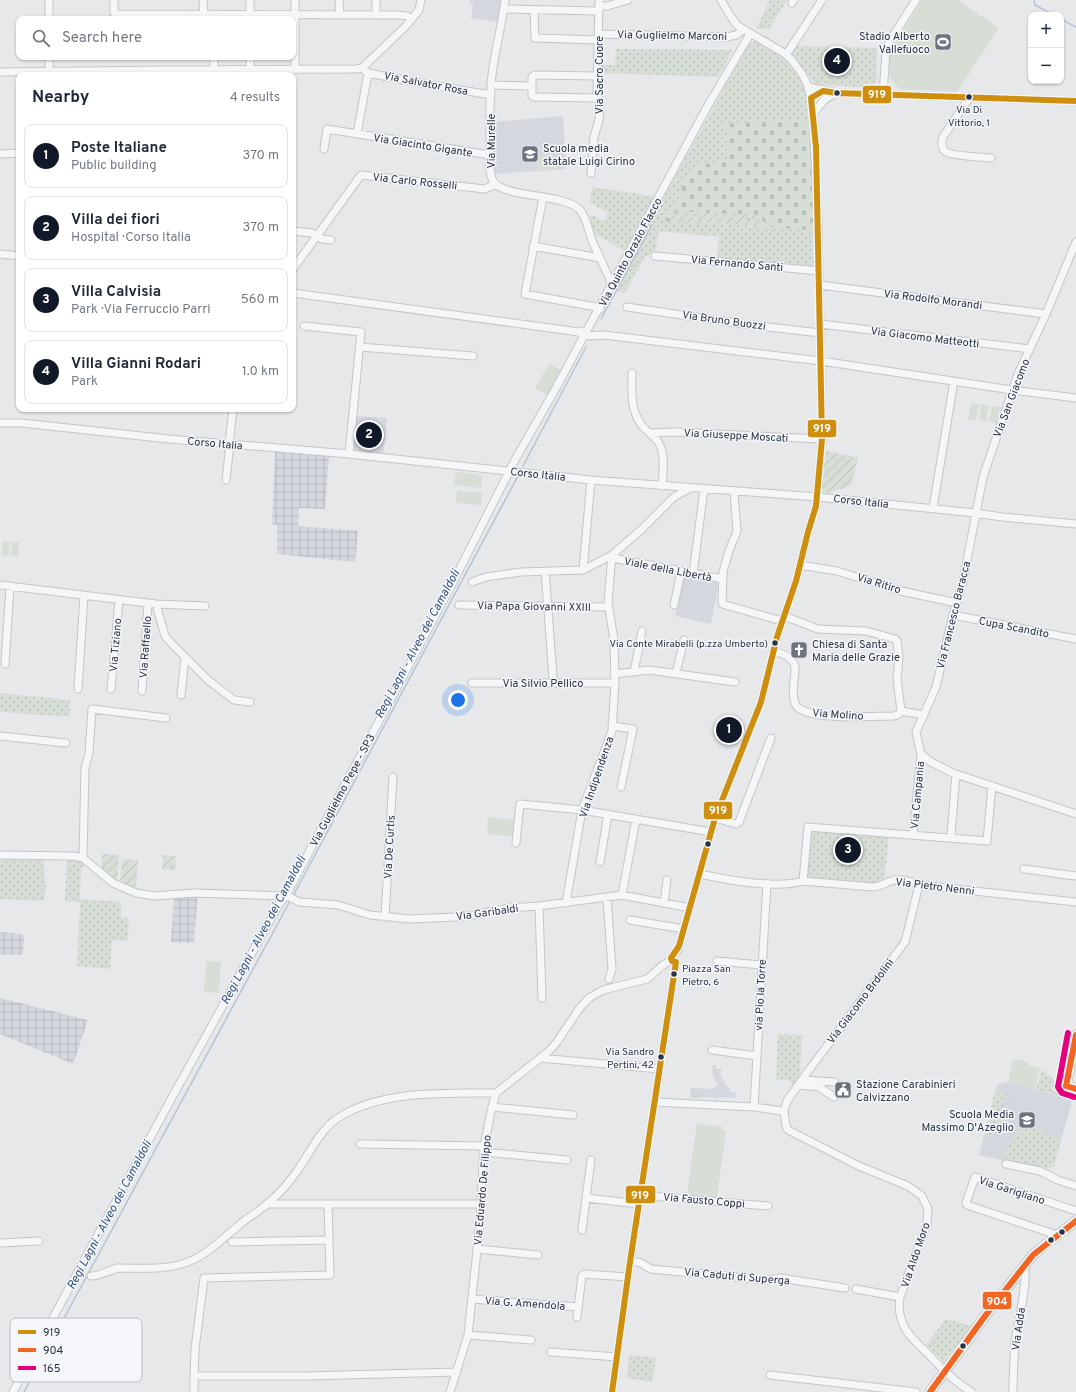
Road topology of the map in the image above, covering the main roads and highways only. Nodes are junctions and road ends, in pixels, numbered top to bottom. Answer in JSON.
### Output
{"nodes":[{"id":1,"x":1076,"y":1035,"type":"edge"},
{"id":2,"x":1076,"y":1089,"type":"edge"},
{"id":3,"x":1076,"y":1221,"type":"edge"},
{"id":4,"x":930,"y":1392,"type":"edge"}],
"edges":[{"from":1,"to":2,"type":"main road"},
{"from":3,"to":4,"type":"main road"}]}
